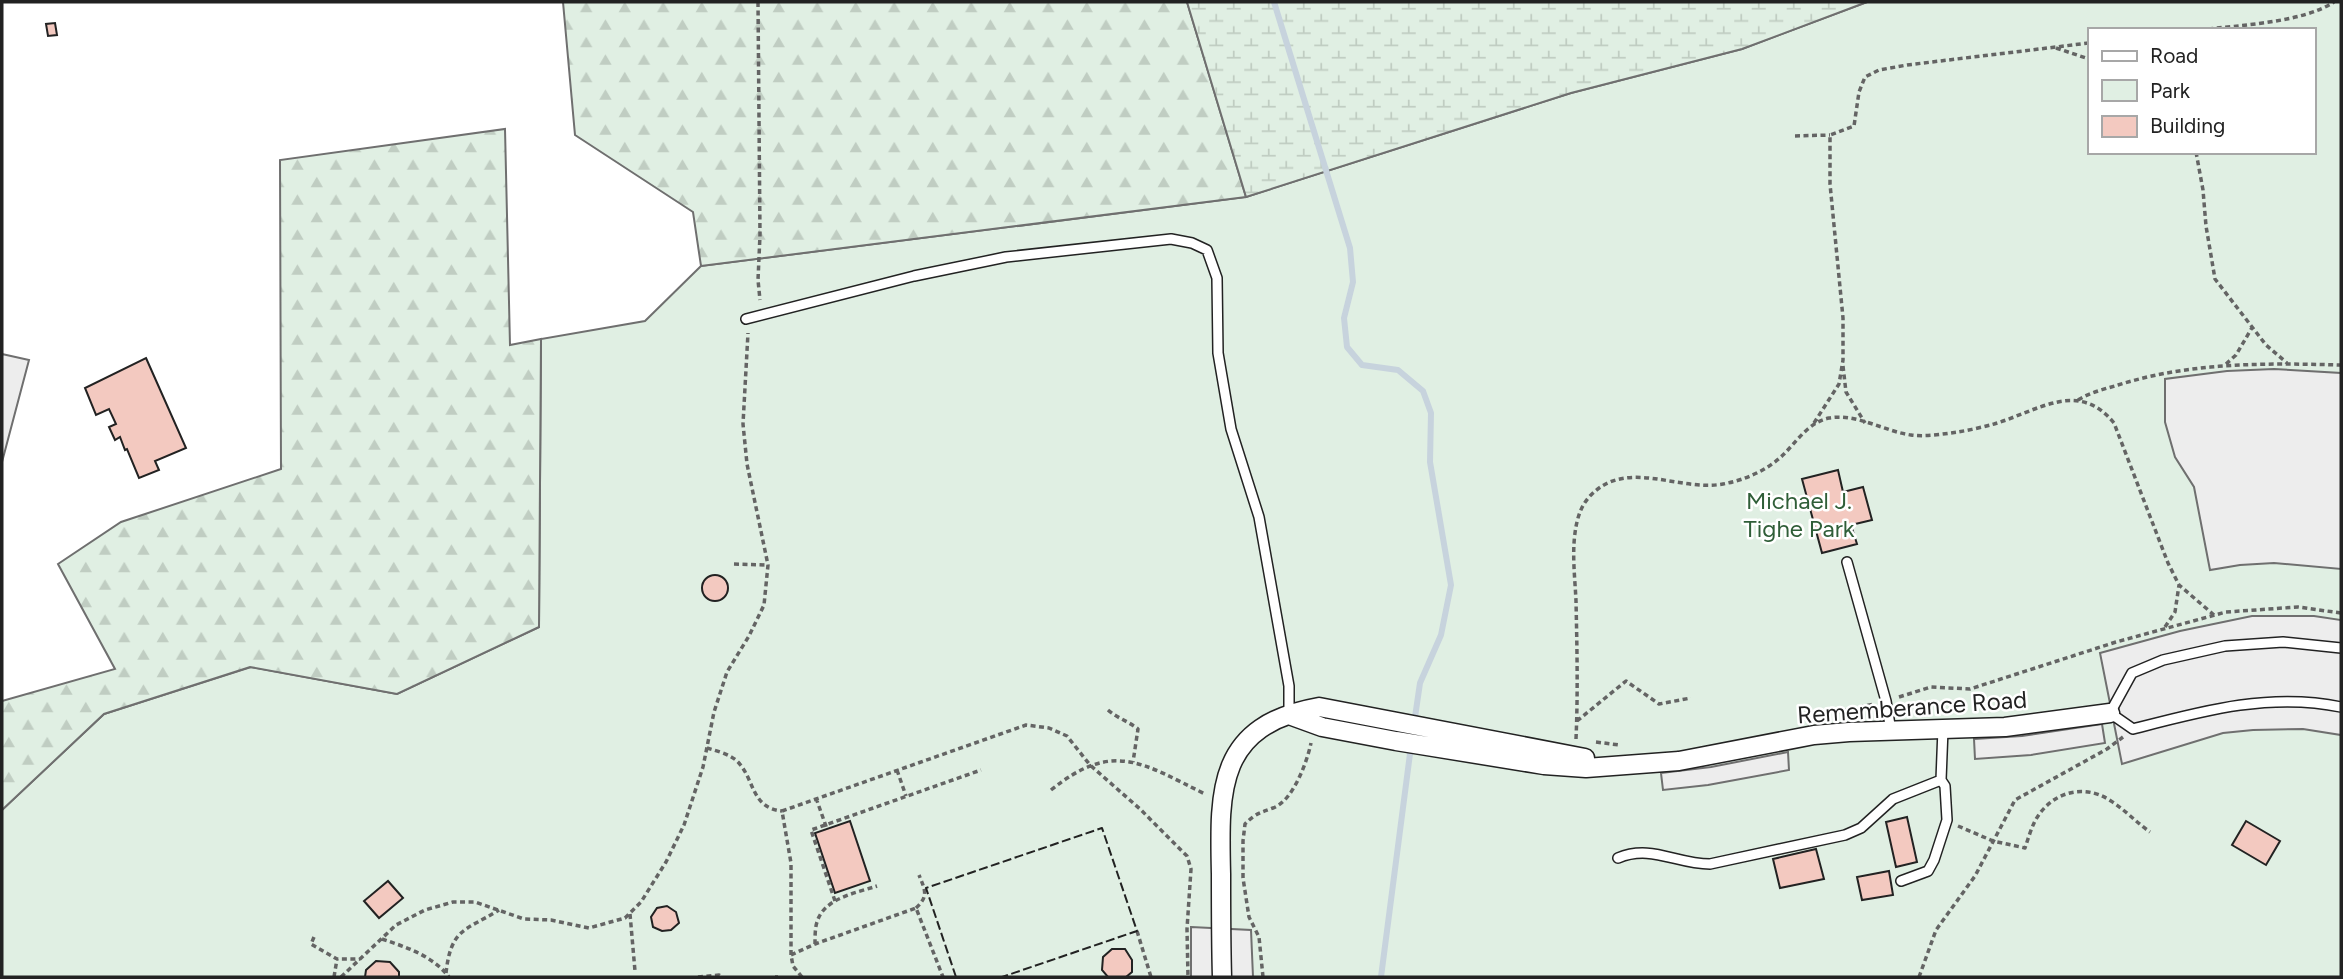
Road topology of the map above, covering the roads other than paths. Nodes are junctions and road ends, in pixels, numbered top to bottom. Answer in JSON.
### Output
{"nodes":[{"id":1,"x":746,"y":319,"type":"road end"},
{"id":2,"x":1847,"y":562,"type":"dead end"},
{"id":3,"x":2341,"y":647,"type":"edge"},
{"id":4,"x":2341,"y":707,"type":"edge"},
{"id":5,"x":2110,"y":713,"type":"junction"},
{"id":6,"x":1289,"y":715,"type":"junction"},
{"id":7,"x":1943,"y":729,"type":"junction"},
{"id":8,"x":1891,"y":730,"type":"junction"},
{"id":9,"x":1634,"y":764,"type":"junction"},
{"id":10,"x":1941,"y":780,"type":"junction"},
{"id":11,"x":1618,"y":859,"type":"dead end"},
{"id":12,"x":1900,"y":881,"type":"dead end"},
{"id":13,"x":1222,"y":977,"type":"edge"}],
"edges":[{"from":1,"to":6,"type":"lane"},
{"from":2,"to":8,"type":"lane"},
{"from":3,"to":5,"type":"lane"},
{"from":4,"to":5,"type":"lane"},
{"from":5,"to":7,"type":"street","name":"Rememberance Road"},
{"from":6,"to":9,"type":"street","name":"Rememberance Road"},
{"from":6,"to":9,"type":"street","name":"Rememberance Road"},
{"from":6,"to":13,"type":"street","name":"Rememberance Road"},
{"from":7,"to":8,"type":"street","name":"Rememberance Road"},
{"from":7,"to":10,"type":"lane"},
{"from":8,"to":9,"type":"street","name":"Rememberance Road"},
{"from":10,"to":11,"type":"lane"},
{"from":10,"to":12,"type":"lane"}]}
